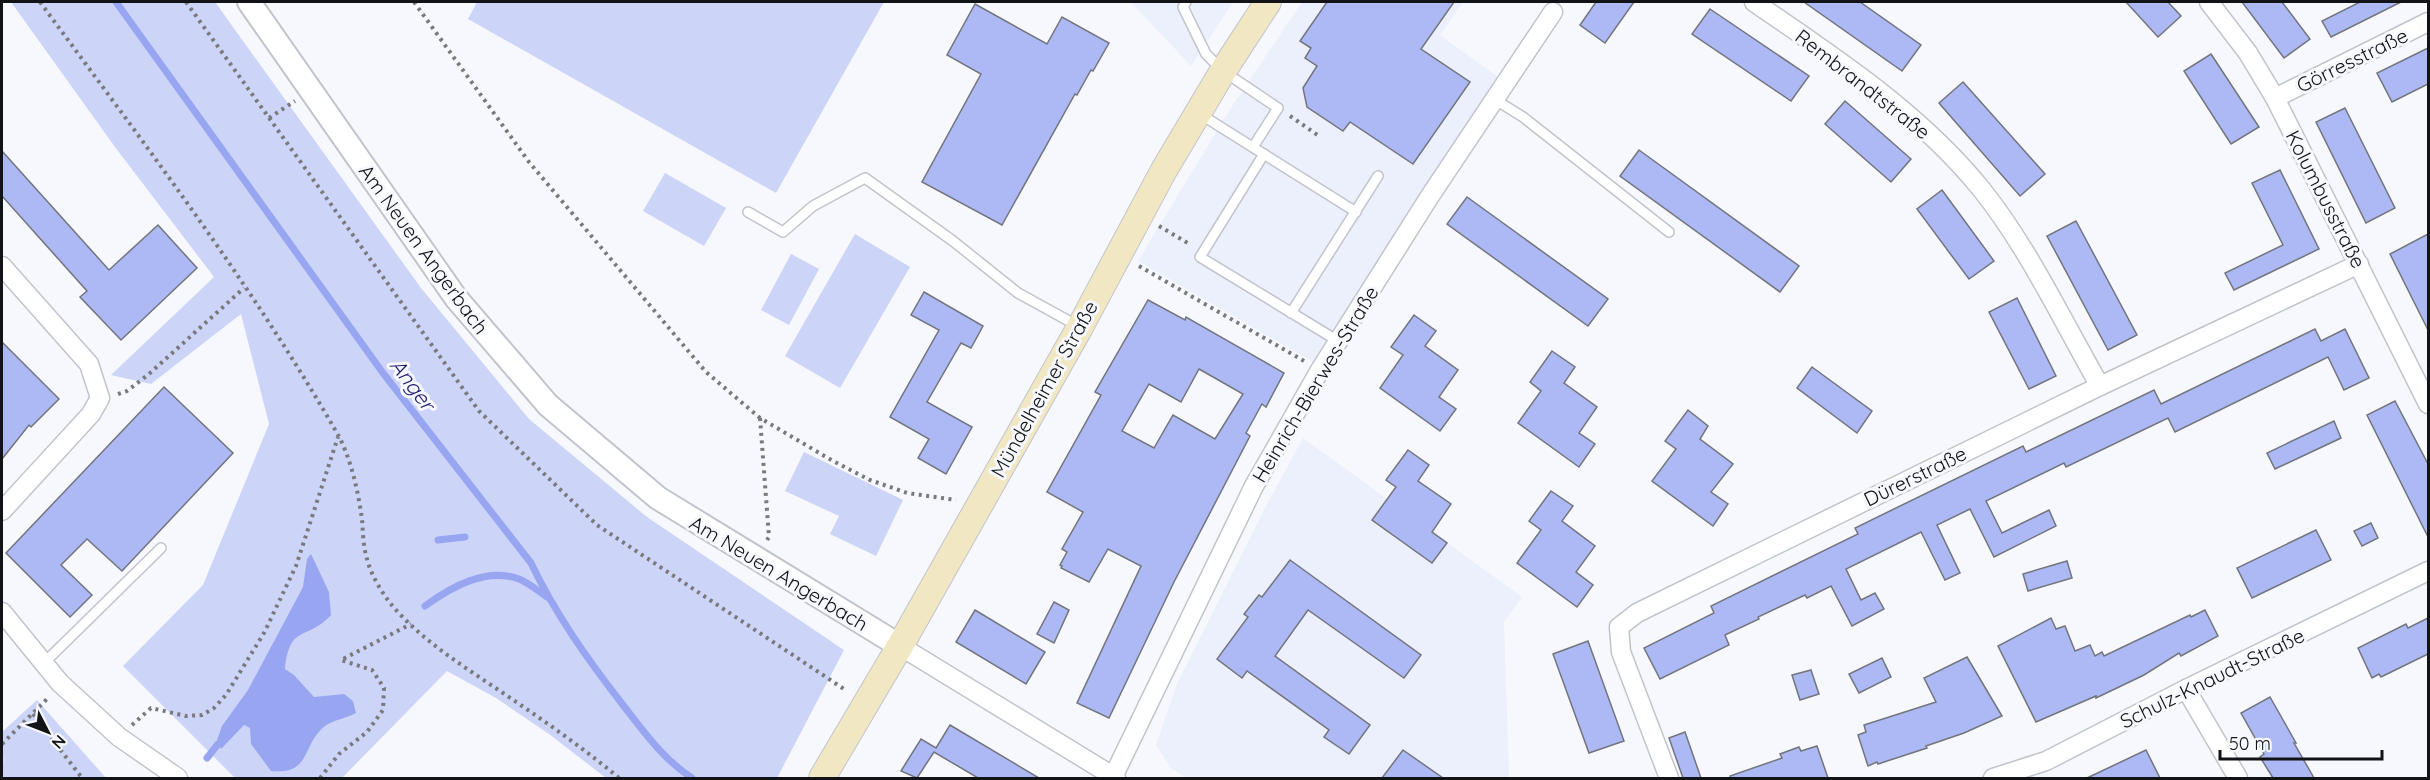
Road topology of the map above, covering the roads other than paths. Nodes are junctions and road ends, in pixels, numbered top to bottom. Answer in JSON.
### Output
{"nodes":[{"id":1,"x":249,"y":2,"type":"edge"},
{"id":2,"x":1186,"y":2,"type":"edge"},
{"id":3,"x":1268,"y":2,"type":"edge"},
{"id":4,"x":1754,"y":2,"type":"edge"},
{"id":5,"x":2209,"y":2,"type":"edge"},
{"id":6,"x":1558,"y":5,"type":"edge"},
{"id":7,"x":2428,"y":22,"type":"edge"},
{"id":8,"x":1223,"y":71,"type":"junction"},
{"id":9,"x":2275,"y":98,"type":"junction"},
{"id":10,"x":1494,"y":99,"type":"junction"},
{"id":11,"x":1198,"y":113,"type":"junction"},
{"id":12,"x":1253,"y":147,"type":"junction"},
{"id":13,"x":1264,"y":154,"type":"junction"},
{"id":14,"x":1378,"y":176,"type":"dead end"},
{"id":15,"x":748,"y":212,"type":"dead end"},
{"id":16,"x":1356,"y":212,"type":"junction"},
{"id":17,"x":1669,"y":232,"type":"dead end"},
{"id":18,"x":2359,"y":264,"type":"junction"},
{"id":19,"x":2,"y":266,"type":"edge"},
{"id":20,"x":1291,"y":313,"type":"junction"},
{"id":21,"x":1080,"y":327,"type":"junction"},
{"id":22,"x":1338,"y":341,"type":"junction"},
{"id":23,"x":2100,"y":386,"type":"junction"},
{"id":24,"x":2428,"y":404,"type":"edge"},
{"id":25,"x":2,"y":511,"type":"edge"},
{"id":26,"x":161,"y":548,"type":"dead end"},
{"id":27,"x":2428,"y":571,"type":"edge"},
{"id":28,"x":2,"y":612,"type":"edge"},
{"id":29,"x":900,"y":646,"type":"junction"},
{"id":30,"x":44,"y":663,"type":"junction"},
{"id":31,"x":2186,"y":689,"type":"junction"},
{"id":32,"x":178,"y":778,"type":"edge"},
{"id":33,"x":822,"y":778,"type":"edge"},
{"id":34,"x":1114,"y":778,"type":"edge"},
{"id":35,"x":1669,"y":778,"type":"edge"},
{"id":36,"x":1994,"y":778,"type":"edge"},
{"id":37,"x":2238,"y":778,"type":"edge"}],
"edges":[{"from":1,"to":29,"type":"street","name":"Am Neuen Angerbach"},
{"from":2,"to":8,"type":"lane"},
{"from":3,"to":8,"type":"main road","name":"Mündelheimer Straße"},
{"from":4,"to":23,"type":"street","name":"Rembrandtstraße"},
{"from":5,"to":9,"type":"street","name":"Kolumbusstraße"},
{"from":6,"to":10,"type":"street","name":"Heinrich-Bierwes-Straße"},
{"from":7,"to":9,"type":"street","name":"Görresstraße"},
{"from":8,"to":11,"type":"main road","name":"Mündelheimer Straße"},
{"from":8,"to":12,"type":"lane"},
{"from":9,"to":18,"type":"street","name":"Kolumbusstraße"},
{"from":10,"to":17,"type":"lane"},
{"from":10,"to":22,"type":"street","name":"Heinrich-Bierwes-Straße"},
{"from":11,"to":12,"type":"lane"},
{"from":11,"to":21,"type":"main road","name":"Mündelheimer Straße"},
{"from":12,"to":13,"type":"lane"},
{"from":13,"to":16,"type":"lane"},
{"from":13,"to":20,"type":"lane"},
{"from":14,"to":16,"type":"lane"},
{"from":15,"to":21,"type":"lane"},
{"from":16,"to":20,"type":"lane"},
{"from":18,"to":23,"type":"street","name":"Dürerstraße"},
{"from":18,"to":24,"type":"street","name":"Kolumbusstraße"},
{"from":19,"to":25,"type":"street"},
{"from":20,"to":22,"type":"lane"},
{"from":21,"to":29,"type":"main road","name":"Mündelheimer Straße"},
{"from":22,"to":34,"type":"street","name":"Heinrich-Bierwes-Straße"},
{"from":23,"to":35,"type":"street","name":"Dürerstraße"},
{"from":26,"to":30,"type":"lane"},
{"from":27,"to":31,"type":"street","name":"Schulz-Knaudt-Straße"},
{"from":28,"to":30,"type":"street"},
{"from":29,"to":33,"type":"main road","name":"Mündelheimer Straße"},
{"from":29,"to":34,"type":"street"},
{"from":30,"to":32,"type":"street"},
{"from":31,"to":36,"type":"street","name":"Schulz-Knaudt-Straße"},
{"from":31,"to":37,"type":"street"}]}
